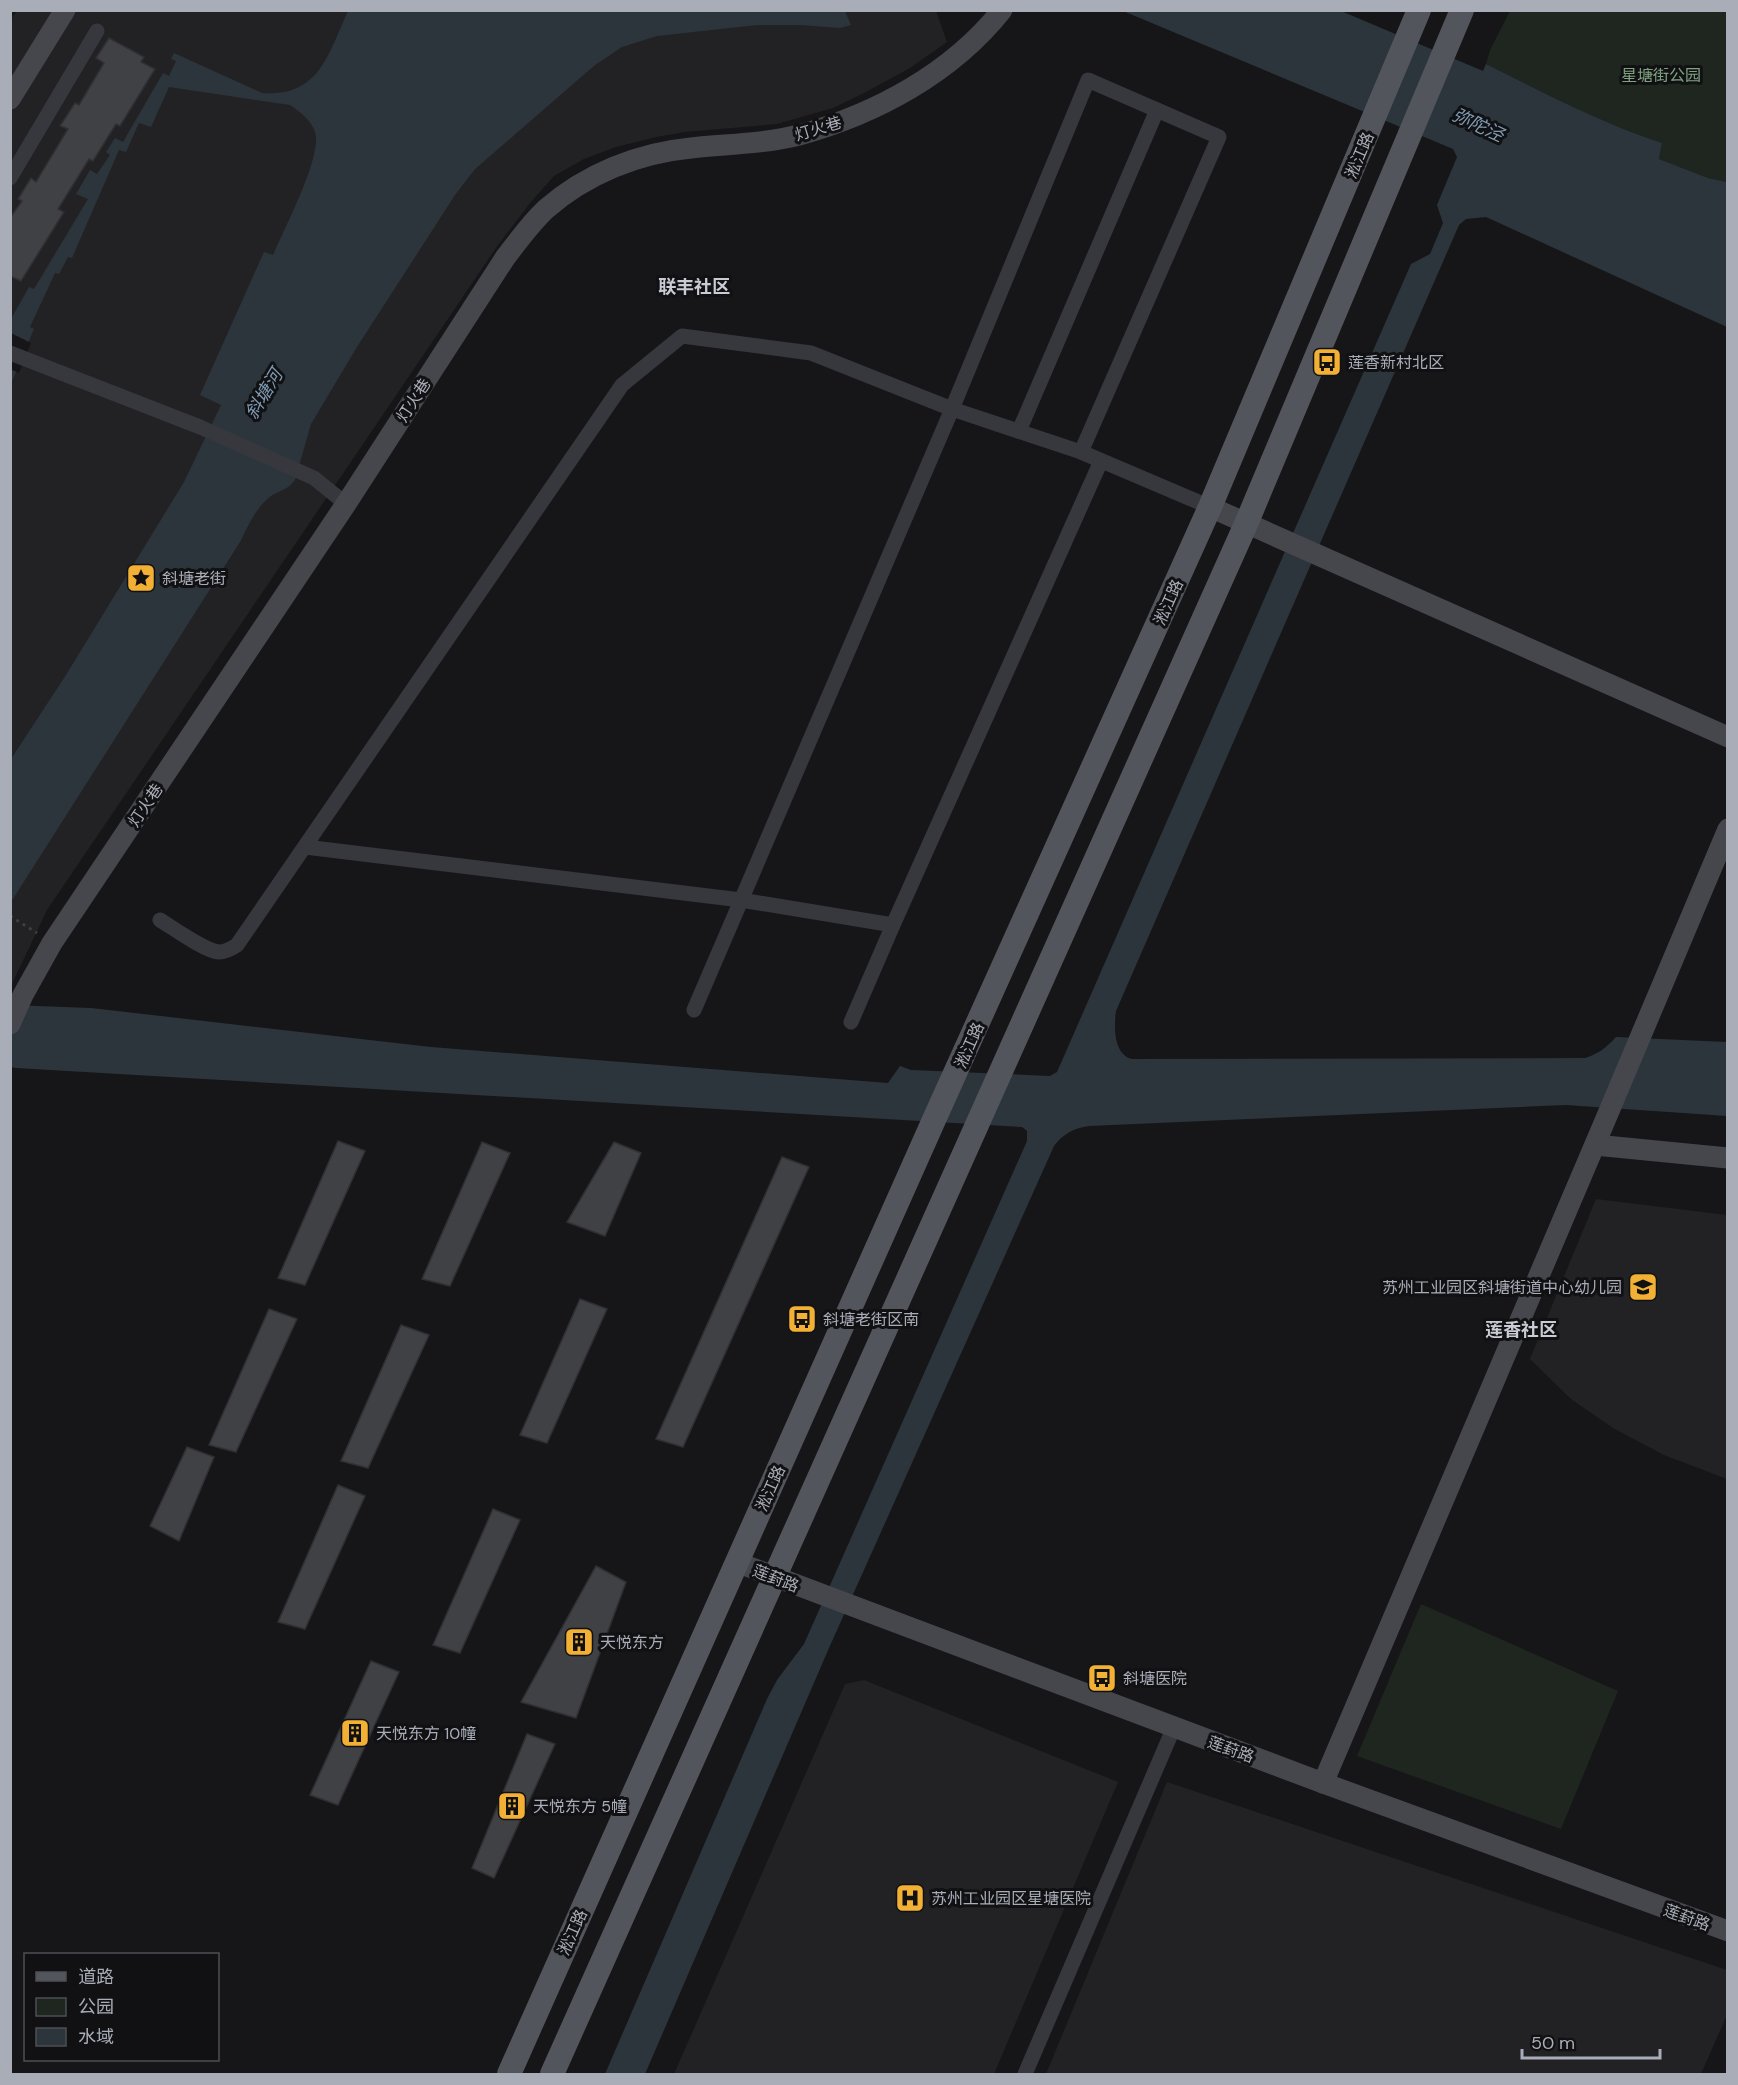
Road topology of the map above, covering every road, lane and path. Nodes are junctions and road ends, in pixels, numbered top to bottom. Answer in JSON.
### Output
{"nodes":[{"id":1,"x":65,"y":10,"type":"edge"},
{"id":2,"x":1002,"y":10,"type":"edge"},
{"id":3,"x":1419,"y":10,"type":"edge"},
{"id":4,"x":1462,"y":10,"type":"edge"},
{"id":5,"x":97,"y":31,"type":"dead end"},
{"id":6,"x":10,"y":99,"type":"edge"},
{"id":7,"x":1157,"y":110,"type":"junction"},
{"id":8,"x":10,"y":178,"type":"edge"},
{"id":9,"x":10,"y":353,"type":"edge"},
{"id":10,"x":952,"y":409,"type":"junction"},
{"id":11,"x":1020,"y":431,"type":"junction"},
{"id":12,"x":1081,"y":452,"type":"junction"},
{"id":13,"x":1101,"y":461,"type":"junction"},
{"id":14,"x":346,"y":504,"type":"junction"},
{"id":15,"x":1210,"y":507,"type":"junction"},
{"id":16,"x":1246,"y":524,"type":"junction"},
{"id":17,"x":1728,"y":737,"type":"edge"},
{"id":18,"x":1728,"y":829,"type":"edge"},
{"id":19,"x":305,"y":847,"type":"junction"},
{"id":20,"x":741,"y":900,"type":"junction"},
{"id":21,"x":10,"y":916,"type":"edge"},
{"id":22,"x":160,"y":921,"type":"dead end"},
{"id":23,"x":23,"y":924,"type":"dead end"},
{"id":24,"x":892,"y":925,"type":"junction"},
{"id":25,"x":694,"y":1010,"type":"dead end"},
{"id":26,"x":851,"y":1022,"type":"dead end"},
{"id":27,"x":10,"y":1024,"type":"edge"},
{"id":28,"x":1595,"y":1145,"type":"junction"},
{"id":29,"x":1728,"y":1158,"type":"edge"},
{"id":30,"x":736,"y":1562,"type":"junction"},
{"id":31,"x":774,"y":1578,"type":"junction"},
{"id":32,"x":1174,"y":1727,"type":"junction"},
{"id":33,"x":1323,"y":1783,"type":"junction"},
{"id":34,"x":1728,"y":1931,"type":"edge"},
{"id":35,"x":509,"y":2074,"type":"edge"},
{"id":36,"x":552,"y":2074,"type":"edge"},
{"id":37,"x":1025,"y":2074,"type":"edge"}],
"edges":[{"from":1,"to":6,"type":"street"},
{"from":2,"to":14,"type":"street","name":"灯火巷"},
{"from":3,"to":15,"type":"main road","name":"淞江路"},
{"from":4,"to":16,"type":"main road"},
{"from":5,"to":8,"type":"street"},
{"from":7,"to":10,"type":"street"},
{"from":7,"to":11,"type":"street"},
{"from":7,"to":12,"type":"street"},
{"from":9,"to":14,"type":"street"},
{"from":10,"to":11,"type":"street"},
{"from":10,"to":19,"type":"street"},
{"from":10,"to":20,"type":"street"},
{"from":11,"to":12,"type":"street"},
{"from":12,"to":13,"type":"street"},
{"from":13,"to":15,"type":"street"},
{"from":13,"to":24,"type":"street"},
{"from":14,"to":27,"type":"street","name":"灯火巷"},
{"from":15,"to":16,"type":"street"},
{"from":15,"to":30,"type":"main road","name":"淞江路"},
{"from":16,"to":17,"type":"street"},
{"from":16,"to":31,"type":"main road"},
{"from":18,"to":28,"type":"street"},
{"from":19,"to":20,"type":"street"},
{"from":19,"to":22,"type":"street"},
{"from":20,"to":24,"type":"street"},
{"from":20,"to":25,"type":"street"},
{"from":21,"to":23,"type":"path"},
{"from":24,"to":26,"type":"street"},
{"from":28,"to":29,"type":"street"},
{"from":28,"to":33,"type":"street"},
{"from":30,"to":31,"type":"street","name":"莲葑路"},
{"from":30,"to":35,"type":"main road","name":"淞江路"},
{"from":31,"to":32,"type":"street","name":"莲葑路"},
{"from":31,"to":36,"type":"main road"},
{"from":32,"to":33,"type":"street","name":"莲葑路"},
{"from":32,"to":37,"type":"street"},
{"from":33,"to":34,"type":"street","name":"莲葑路"}]}
